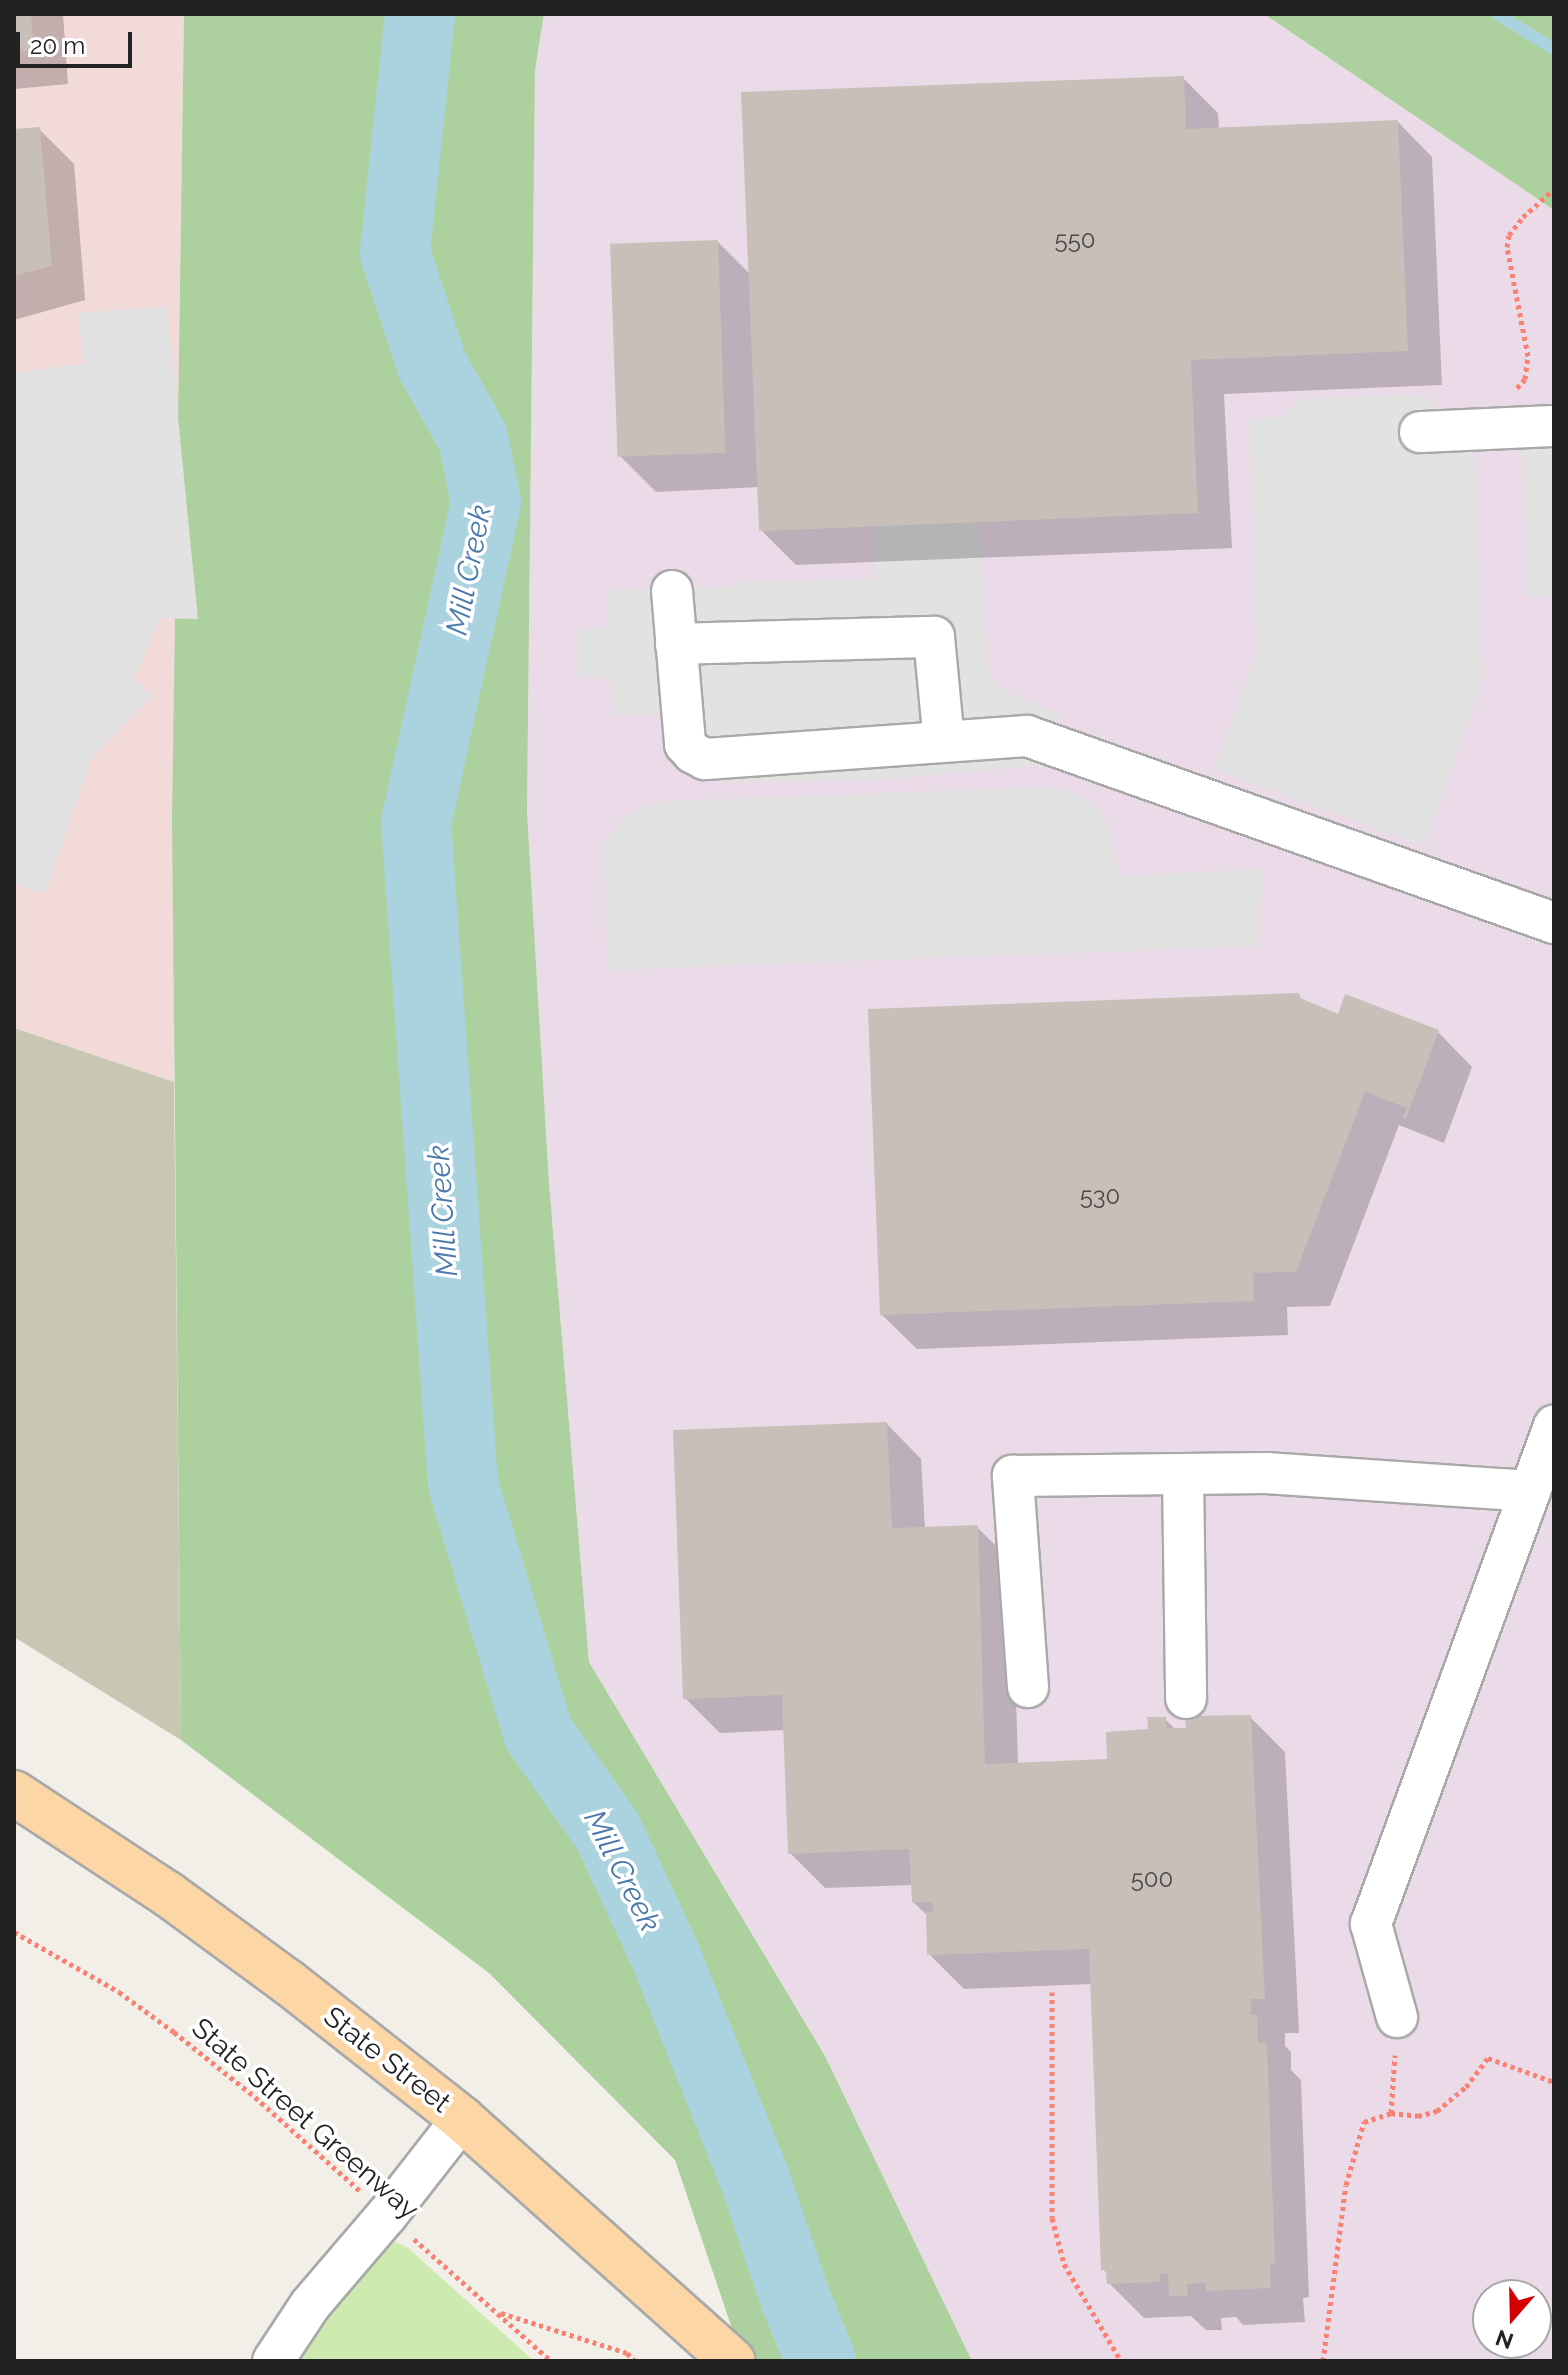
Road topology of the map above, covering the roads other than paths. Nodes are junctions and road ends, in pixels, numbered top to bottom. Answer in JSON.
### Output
{"nodes":[{"id":1,"x":1554,"y":426,"type":"edge"},
{"id":2,"x":1420,"y":432,"type":"dead end"},
{"id":3,"x":672,"y":591,"type":"dead end"},
{"id":4,"x":676,"y":644,"type":"junction"},
{"id":5,"x":944,"y":742,"type":"junction"},
{"id":6,"x":1554,"y":923,"type":"edge"},
{"id":7,"x":1554,"y":1426,"type":"edge"},
{"id":8,"x":1183,"y":1474,"type":"junction"},
{"id":9,"x":1530,"y":1491,"type":"junction"},
{"id":10,"x":1028,"y":1687,"type":"dead end"},
{"id":11,"x":1186,"y":1698,"type":"dead end"},
{"id":12,"x":14,"y":1793,"type":"edge"},
{"id":13,"x":1397,"y":2017,"type":"road end"},
{"id":14,"x":462,"y":2119,"type":"junction"},
{"id":15,"x":730,"y":2357,"type":"edge"},
{"id":16,"x":273,"y":2361,"type":"edge"}],
"edges":[{"from":1,"to":2,"type":"lane"},
{"from":3,"to":4,"type":"lane"},
{"from":4,"to":5,"type":"lane"},
{"from":4,"to":5,"type":"lane"},
{"from":5,"to":6,"type":"lane"},
{"from":7,"to":9,"type":"lane"},
{"from":8,"to":9,"type":"lane"},
{"from":8,"to":10,"type":"lane"},
{"from":8,"to":11,"type":"lane"},
{"from":9,"to":13,"type":"lane"},
{"from":12,"to":14,"type":"main road","name":"State Street"},
{"from":14,"to":15,"type":"main road","name":"State Street"},
{"from":14,"to":16,"type":"lane"}]}
